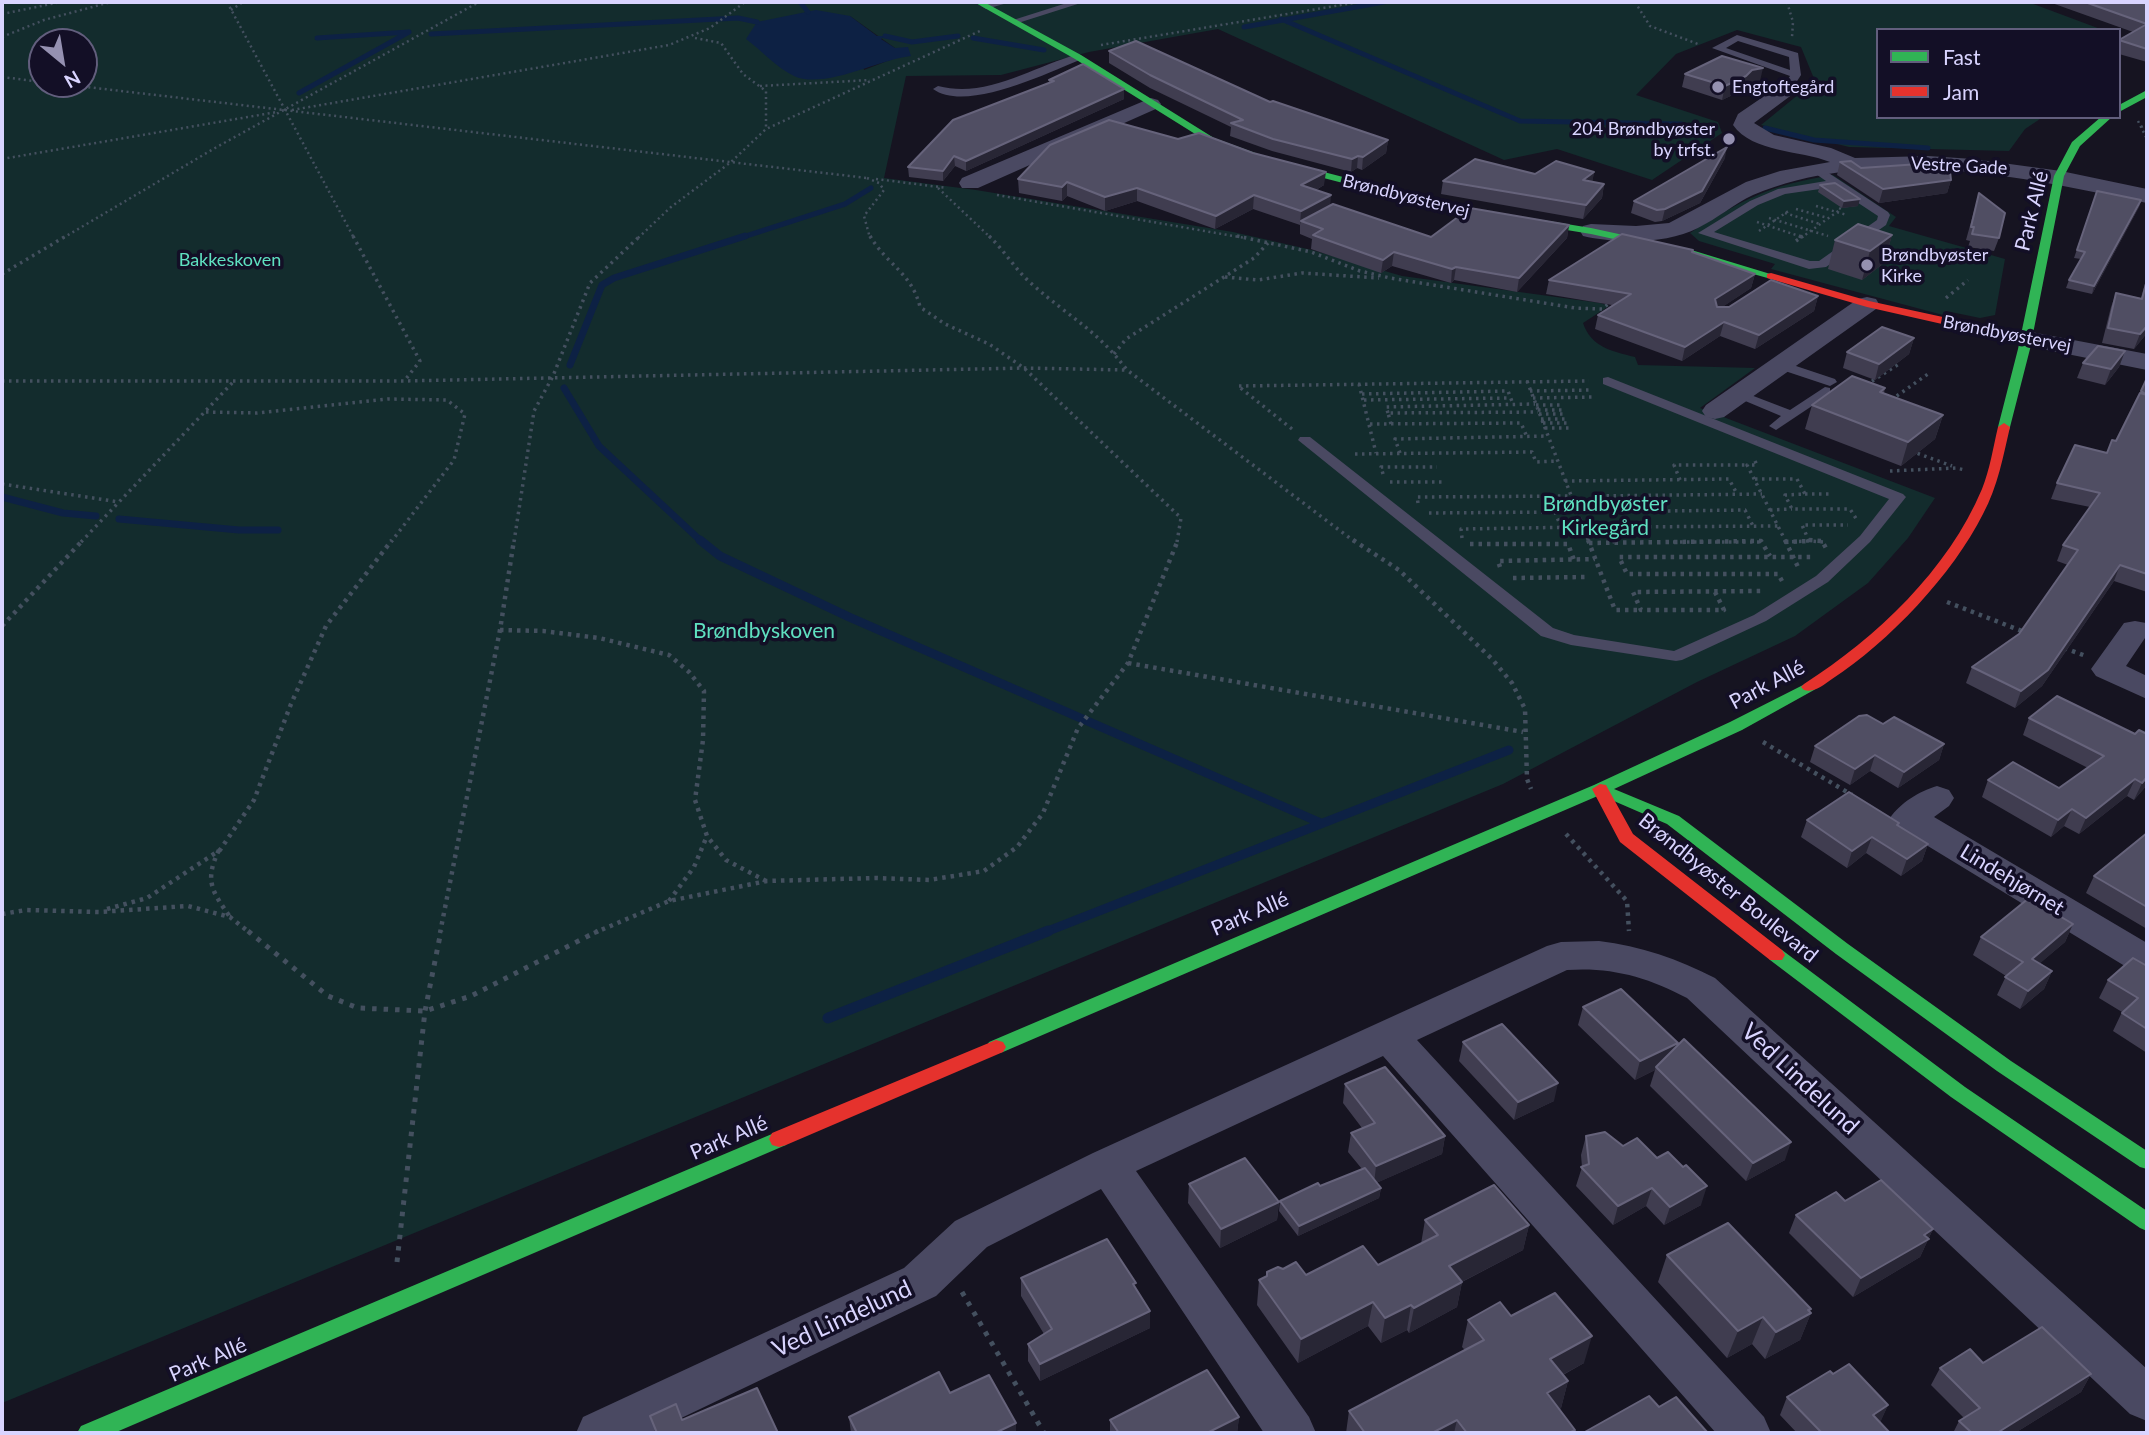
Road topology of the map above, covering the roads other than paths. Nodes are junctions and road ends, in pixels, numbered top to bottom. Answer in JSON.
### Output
{"nodes":[{"id":1,"x":1006,"y":2,"type":"edge"},
{"id":2,"x":1079,"y":2,"type":"edge"},
{"id":3,"x":982,"y":4,"type":"edge"},
{"id":4,"x":1015,"y":21,"type":"junction"},
{"id":5,"x":1072,"y":54,"type":"junction"},
{"id":6,"x":1787,"y":87,"type":"junction"},
{"id":7,"x":1750,"y":88,"type":"edge"},
{"id":8,"x":938,"y":89,"type":"dead end"},
{"id":9,"x":2145,"y":95,"type":"edge"},
{"id":10,"x":1151,"y":104,"type":"junction"},
{"id":11,"x":2121,"y":108,"type":"edge"},
{"id":12,"x":2105,"y":119,"type":"edge"},
{"id":13,"x":1851,"y":166,"type":"junction"},
{"id":14,"x":1816,"y":170,"type":"junction"},
{"id":15,"x":2059,"y":176,"type":"junction"},
{"id":16,"x":1836,"y":183,"type":"junction"},
{"id":17,"x":965,"y":186,"type":"road end"},
{"id":18,"x":2147,"y":196,"type":"edge"},
{"id":19,"x":1680,"y":227,"type":"junction"},
{"id":20,"x":1591,"y":231,"type":"junction"},
{"id":21,"x":1688,"y":252,"type":"junction"},
{"id":22,"x":1867,"y":304,"type":"junction"},
{"id":23,"x":2026,"y":339,"type":"junction"},
{"id":24,"x":2147,"y":362,"type":"edge"},
{"id":25,"x":1781,"y":365,"type":"junction"},
{"id":26,"x":1605,"y":389,"type":"road end"},
{"id":27,"x":1738,"y":395,"type":"junction"},
{"id":28,"x":1709,"y":415,"type":"junction"},
{"id":29,"x":1791,"y":415,"type":"junction"},
{"id":30,"x":1776,"y":426,"type":"dead end"},
{"id":31,"x":1305,"y":440,"type":"road end"},
{"id":32,"x":2135,"y":629,"type":"dead end"},
{"id":33,"x":2147,"y":689,"type":"edge"},
{"id":34,"x":1600,"y":789,"type":"junction"},
{"id":35,"x":1937,"y":798,"type":"dead end"},
{"id":36,"x":2147,"y":961,"type":"edge"},
{"id":37,"x":1388,"y":1035,"type":"junction"},
{"id":38,"x":2147,"y":1161,"type":"edge"},
{"id":39,"x":1108,"y":1165,"type":"junction"},
{"id":40,"x":2147,"y":1222,"type":"edge"},
{"id":41,"x":2147,"y":1399,"type":"edge"},
{"id":42,"x":89,"y":1433,"type":"edge"},
{"id":43,"x":600,"y":1433,"type":"edge"},
{"id":44,"x":1292,"y":1433,"type":"edge"},
{"id":45,"x":1747,"y":1433,"type":"edge"}],
"edges":[{"from":1,"to":3,"type":"lane"},
{"from":2,"to":4,"type":"lane"},
{"from":3,"to":4,"type":"street","name":"Brøndbyøstervej"},
{"from":4,"to":5,"type":"street","name":"Brøndbyøstervej"},
{"from":5,"to":8,"type":"lane"},
{"from":5,"to":10,"type":"street","name":"Brøndbyøstervej"},
{"from":6,"to":6,"type":"lane"},
{"from":6,"to":7,"type":"lane"},
{"from":6,"to":13,"type":"street","name":"Vestre Gade"},
{"from":9,"to":11,"type":"street"},
{"from":10,"to":17,"type":"street"},
{"from":10,"to":20,"type":"street","name":"Brøndbyøstervej"},
{"from":12,"to":15,"type":"street","name":"Park Allé"},
{"from":13,"to":14,"type":"street","name":"Vestre Gade"},
{"from":13,"to":15,"type":"street","name":"Vestre Gade"},
{"from":14,"to":16,"type":"lane"},
{"from":14,"to":19,"type":"street","name":"Vestre Gade"},
{"from":15,"to":18,"type":"street","name":"Vestre Gade"},
{"from":15,"to":23,"type":"street","name":"Park Allé"},
{"from":16,"to":16,"type":"lane"},
{"from":19,"to":20,"type":"street","name":"Vestre Gade"},
{"from":19,"to":21,"type":"street"},
{"from":20,"to":21,"type":"street","name":"Brøndbyøstervej"},
{"from":21,"to":22,"type":"street","name":"Brøndbyøstervej"},
{"from":22,"to":23,"type":"street","name":"Brøndbyøstervej"},
{"from":22,"to":25,"type":"street"},
{"from":23,"to":24,"type":"street","name":"Brøndbyøstervej"},
{"from":23,"to":34,"type":"street","name":"Park Allé"},
{"from":25,"to":27,"type":"street"},
{"from":25,"to":29,"type":"lane"},
{"from":26,"to":28,"type":"lane"},
{"from":27,"to":28,"type":"street"},
{"from":27,"to":29,"type":"lane"},
{"from":28,"to":31,"type":"lane"},
{"from":29,"to":30,"type":"lane"},
{"from":32,"to":33,"type":"street"},
{"from":34,"to":38,"type":"street","name":"Brøndbyøster Boulevard"},
{"from":34,"to":40,"type":"street","name":"Brøndbyøster Boulevard"},
{"from":34,"to":42,"type":"street","name":"Park Allé"},
{"from":35,"to":36,"type":"street","name":"Lindehjørnet"},
{"from":37,"to":39,"type":"street","name":"Ved Lindelund"},
{"from":37,"to":41,"type":"street","name":"Ved Lindelund"},
{"from":37,"to":45,"type":"street"},
{"from":39,"to":43,"type":"street","name":"Ved Lindelund"},
{"from":39,"to":44,"type":"street"}]}
